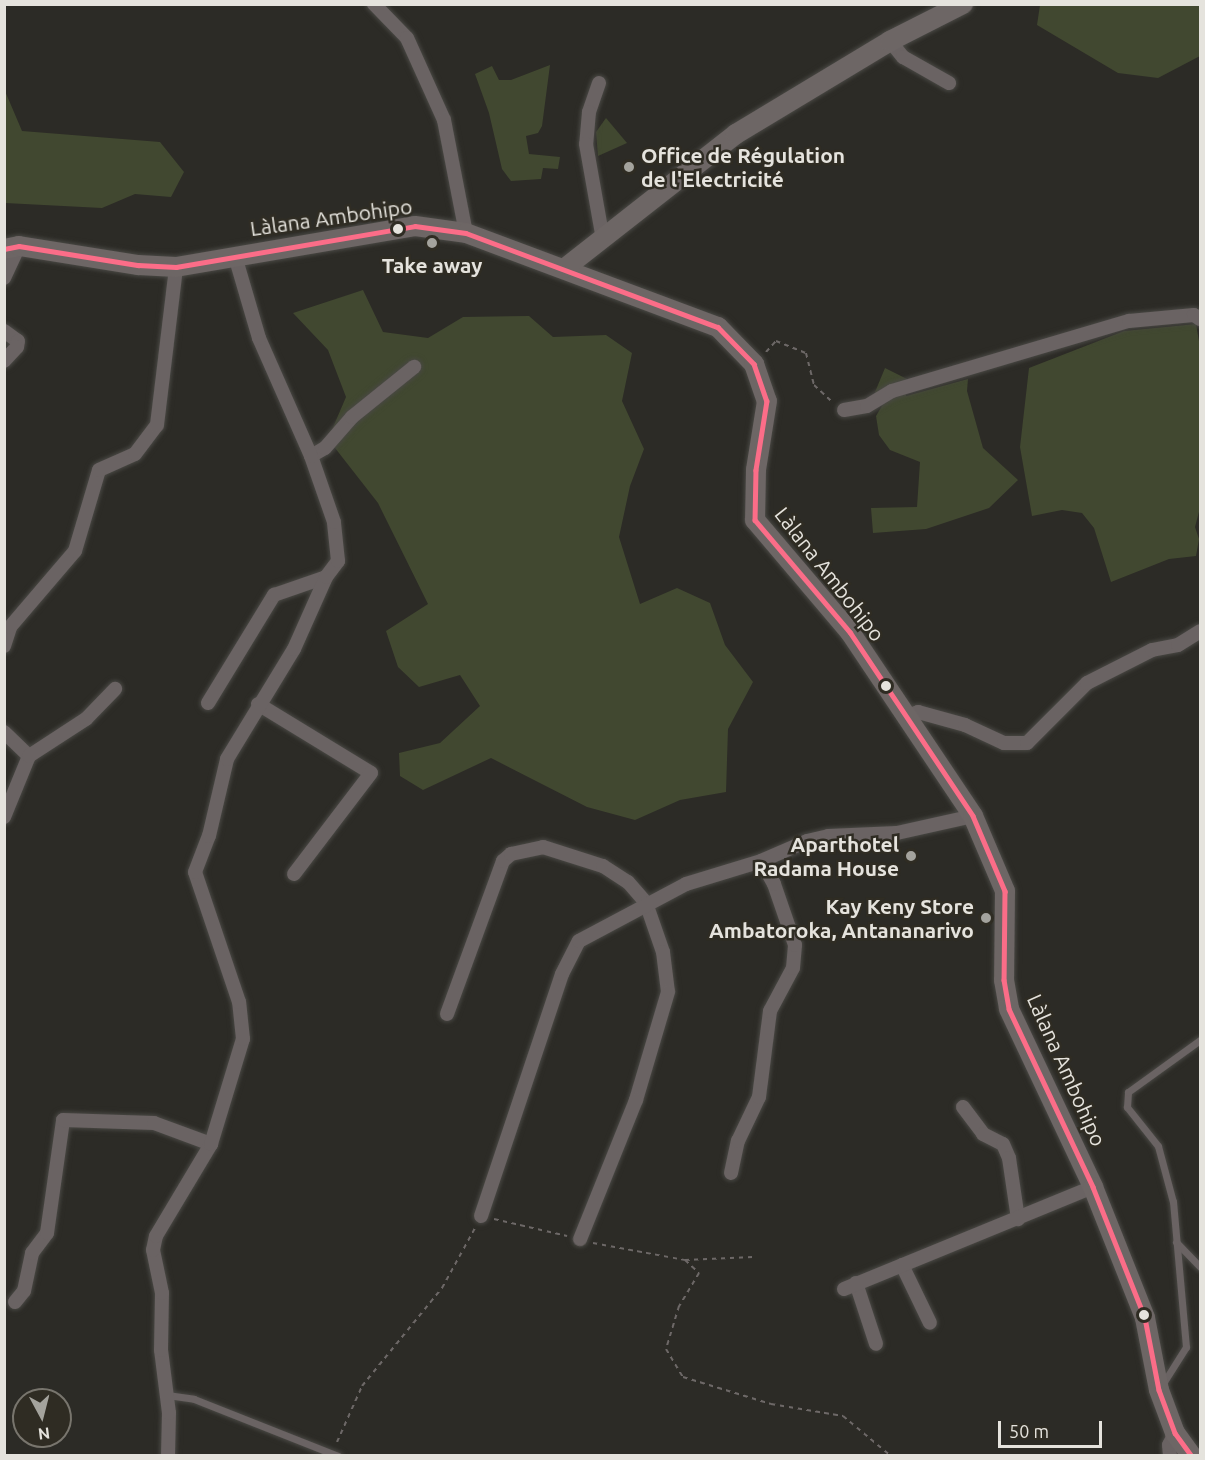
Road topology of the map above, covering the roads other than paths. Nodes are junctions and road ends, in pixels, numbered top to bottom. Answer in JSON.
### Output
{"nodes":[{"id":1,"x":374,"y":4,"type":"edge"},
{"id":2,"x":963,"y":4,"type":"edge"},
{"id":3,"x":890,"y":41,"type":"junction"},
{"id":4,"x":599,"y":83,"type":"dead end"},
{"id":5,"x":949,"y":83,"type":"dead end"},
{"id":6,"x":466,"y":233,"type":"junction"},
{"id":7,"x":603,"y":239,"type":"junction"},
{"id":8,"x":12,"y":247,"type":"edge"},
{"id":9,"x":235,"y":256,"type":"junction"},
{"id":10,"x":176,"y":267,"type":"junction"},
{"id":11,"x":565,"y":268,"type":"junction"},
{"id":12,"x":4,"y":278,"type":"edge"},
{"id":13,"x":1200,"y":319,"type":"edge"},
{"id":14,"x":4,"y":331,"type":"edge"},
{"id":15,"x":4,"y":361,"type":"edge"},
{"id":16,"x":414,"y":367,"type":"dead end"},
{"id":17,"x":844,"y":411,"type":"road end"},
{"id":18,"x":311,"y":456,"type":"junction"},
{"id":19,"x":326,"y":577,"type":"junction"},
{"id":20,"x":1200,"y":631,"type":"edge"},
{"id":21,"x":4,"y":646,"type":"edge"},
{"id":22,"x":115,"y":689,"type":"dead end"},
{"id":23,"x":208,"y":703,"type":"dead end"},
{"id":24,"x":258,"y":704,"type":"junction"},
{"id":25,"x":905,"y":717,"type":"junction"},
{"id":26,"x":4,"y":732,"type":"edge"},
{"id":27,"x":29,"y":756,"type":"junction"},
{"id":28,"x":973,"y":816,"type":"junction"},
{"id":29,"x":4,"y":817,"type":"edge"},
{"id":30,"x":761,"y":861,"type":"junction"},
{"id":31,"x":294,"y":874,"type":"dead end"},
{"id":32,"x":646,"y":903,"type":"junction"},
{"id":33,"x":447,"y":1014,"type":"dead end"},
{"id":34,"x":1200,"y":1040,"type":"edge"},
{"id":35,"x":963,"y":1107,"type":"dead end"},
{"id":36,"x":211,"y":1144,"type":"junction"},
{"id":37,"x":731,"y":1173,"type":"dead end"},
{"id":38,"x":1093,"y":1187,"type":"junction"},
{"id":39,"x":481,"y":1216,"type":"road end"},
{"id":40,"x":1018,"y":1219,"type":"junction"},
{"id":41,"x":580,"y":1239,"type":"road end"},
{"id":42,"x":1176,"y":1242,"type":"junction"},
{"id":43,"x":902,"y":1265,"type":"junction"},
{"id":44,"x":1200,"y":1267,"type":"edge"},
{"id":45,"x":15,"y":1302,"type":"dead end"},
{"id":46,"x":930,"y":1323,"type":"dead end"},
{"id":47,"x":876,"y":1344,"type":"dead end"},
{"id":48,"x":1159,"y":1390,"type":"junction"},
{"id":49,"x":167,"y":1395,"type":"junction"},
{"id":50,"x":1175,"y":1433,"type":"junction"},
{"id":51,"x":168,"y":1455,"type":"edge"},
{"id":52,"x":338,"y":1455,"type":"edge"},
{"id":53,"x":1170,"y":1455,"type":"edge"},
{"id":54,"x":1192,"y":1455,"type":"edge"}],
"edges":[{"from":1,"to":6,"type":"street"},
{"from":2,"to":3,"type":"street"},
{"from":3,"to":5,"type":"street"},
{"from":3,"to":7,"type":"street"},
{"from":4,"to":7,"type":"street"},
{"from":6,"to":9,"type":"street","name":"Làlana Ambohipo"},
{"from":6,"to":11,"type":"street","name":"Làlana Ambohipo"},
{"from":7,"to":11,"type":"street"},
{"from":8,"to":10,"type":"street","name":"Làlana Ambohipo"},
{"from":8,"to":12,"type":"street"},
{"from":9,"to":10,"type":"street","name":"Làlana Ambohipo"},
{"from":9,"to":18,"type":"street"},
{"from":10,"to":21,"type":"street"},
{"from":11,"to":25,"type":"street","name":"Làlana Ambohipo"},
{"from":13,"to":17,"type":"street"},
{"from":14,"to":15,"type":"street"},
{"from":16,"to":18,"type":"street"},
{"from":18,"to":19,"type":"street"},
{"from":19,"to":23,"type":"street"},
{"from":19,"to":24,"type":"street"},
{"from":20,"to":25,"type":"street"},
{"from":22,"to":27,"type":"street"},
{"from":24,"to":31,"type":"street"},
{"from":24,"to":36,"type":"street"},
{"from":25,"to":28,"type":"street","name":"Làlana Ambohipo"},
{"from":26,"to":27,"type":"street"},
{"from":27,"to":29,"type":"street"},
{"from":28,"to":30,"type":"street"},
{"from":28,"to":38,"type":"street","name":"Làlana Ambohipo"},
{"from":30,"to":32,"type":"street"},
{"from":30,"to":37,"type":"street"},
{"from":32,"to":33,"type":"street"},
{"from":32,"to":39,"type":"street"},
{"from":32,"to":41,"type":"street"},
{"from":34,"to":42,"type":"lane"},
{"from":35,"to":40,"type":"street"},
{"from":36,"to":45,"type":"street"},
{"from":36,"to":49,"type":"street"},
{"from":38,"to":40,"type":"street"},
{"from":38,"to":48,"type":"street","name":"Làlana Ambohipo"},
{"from":40,"to":43,"type":"street"},
{"from":42,"to":44,"type":"lane"},
{"from":42,"to":48,"type":"lane"},
{"from":43,"to":46,"type":"street"},
{"from":43,"to":47,"type":"street"},
{"from":48,"to":50,"type":"street","name":"Làlana Ambohipo"},
{"from":49,"to":51,"type":"street"},
{"from":49,"to":52,"type":"lane"},
{"from":50,"to":53,"type":"street"},
{"from":50,"to":54,"type":"street","name":"Làlana Ambohipo"}]}
